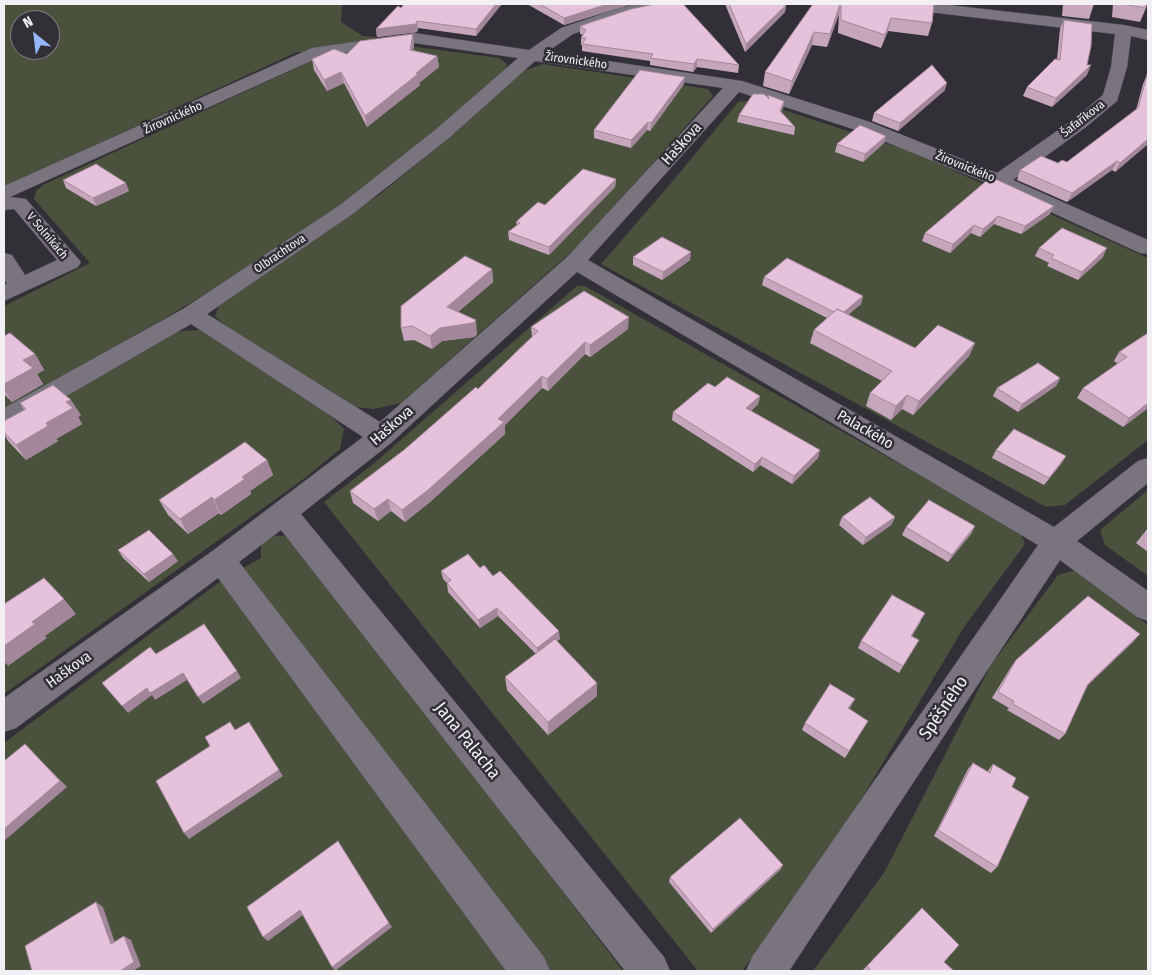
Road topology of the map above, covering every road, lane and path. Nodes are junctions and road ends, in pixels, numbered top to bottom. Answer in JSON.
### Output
{"nodes":[{"id":1,"x":660,"y":4,"type":"edge"},
{"id":2,"x":903,"y":4,"type":"edge"},
{"id":3,"x":1124,"y":30,"type":"junction"},
{"id":4,"x":1148,"y":35,"type":"edge"},
{"id":5,"x":532,"y":55,"type":"junction"},
{"id":6,"x":736,"y":85,"type":"junction"},
{"id":7,"x":999,"y":181,"type":"junction"},
{"id":8,"x":4,"y":193,"type":"edge"},
{"id":9,"x":4,"y":204,"type":"edge"},
{"id":10,"x":1148,"y":248,"type":"edge"},
{"id":11,"x":4,"y":260,"type":"edge"},
{"id":12,"x":575,"y":262,"type":"junction"},
{"id":13,"x":12,"y":290,"type":"edge"},
{"id":14,"x":191,"y":314,"type":"junction"},
{"id":15,"x":4,"y":420,"type":"edge"},
{"id":16,"x":382,"y":436,"type":"junction"},
{"id":17,"x":1148,"y":468,"type":"edge"},
{"id":18,"x":283,"y":512,"type":"junction"},
{"id":19,"x":1056,"y":542,"type":"junction"},
{"id":20,"x":221,"y":560,"type":"junction"},
{"id":21,"x":1148,"y":608,"type":"edge"},
{"id":22,"x":4,"y":717,"type":"edge"},
{"id":23,"x":530,"y":971,"type":"edge"},
{"id":24,"x":650,"y":971,"type":"edge"},
{"id":25,"x":766,"y":971,"type":"edge"}],
"edges":[{"from":1,"to":5,"type":"street","name":"Olbrachtova"},
{"from":2,"to":3,"type":"street"},
{"from":3,"to":4,"type":"street"},
{"from":3,"to":7,"type":"street","name":"Šafaříkova"},
{"from":5,"to":6,"type":"street","name":"Žirovnického"},
{"from":5,"to":8,"type":"street","name":"Žirovnického"},
{"from":5,"to":14,"type":"street","name":"Olbrachtova"},
{"from":6,"to":7,"type":"street","name":"Žirovnického"},
{"from":6,"to":12,"type":"street","name":"Haškova"},
{"from":7,"to":10,"type":"street","name":"Žirovnického"},
{"from":9,"to":13,"type":"street","name":"V Solníkách"},
{"from":11,"to":13,"type":"street","name":"V Solníkách"},
{"from":12,"to":16,"type":"street","name":"Haškova"},
{"from":12,"to":19,"type":"street","name":"Palackého"},
{"from":14,"to":15,"type":"street","name":"Olbrachtova"},
{"from":14,"to":16,"type":"street"},
{"from":16,"to":18,"type":"street","name":"Haškova"},
{"from":17,"to":19,"type":"street","name":"Spěšného"},
{"from":18,"to":20,"type":"street","name":"Haškova"},
{"from":18,"to":24,"type":"street","name":"Jana Palacha"},
{"from":19,"to":21,"type":"street","name":"Palackého"},
{"from":19,"to":25,"type":"street","name":"Spěšného"},
{"from":20,"to":22,"type":"street","name":"Haškova"},
{"from":20,"to":23,"type":"street"}]}
